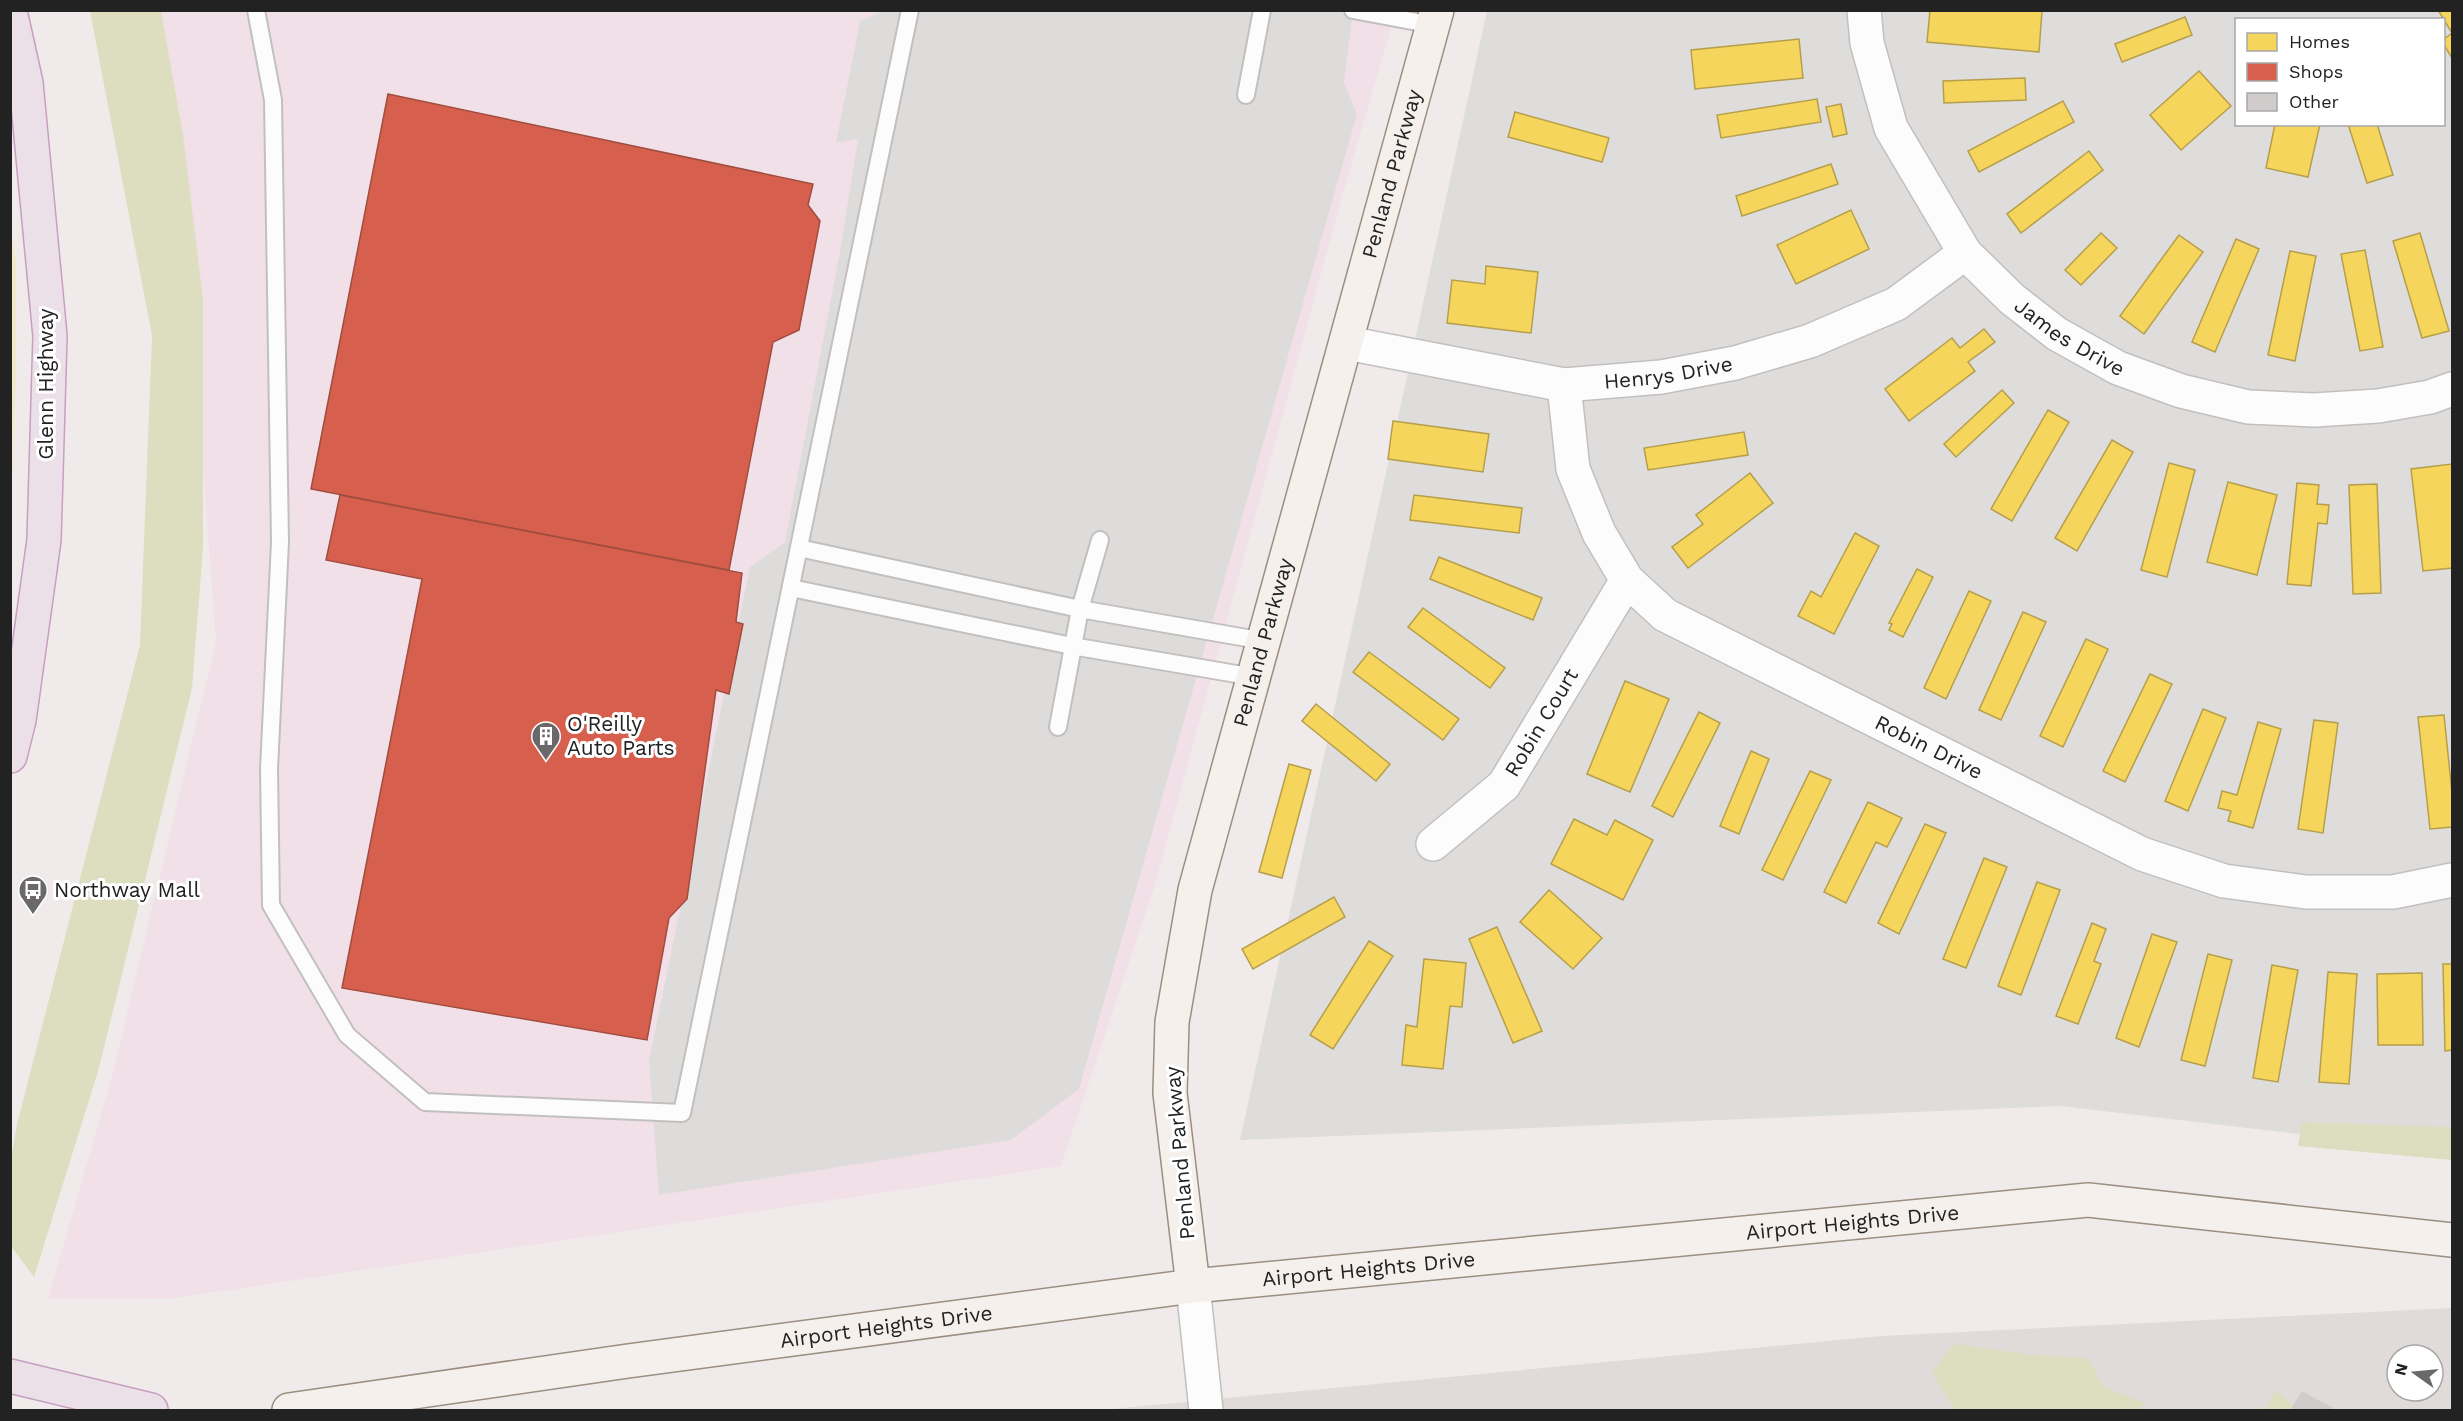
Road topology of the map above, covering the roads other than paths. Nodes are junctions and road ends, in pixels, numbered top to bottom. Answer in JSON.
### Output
{"nodes":[{"id":1,"x":256,"y":10,"type":"edge"},
{"id":2,"x":910,"y":10,"type":"edge"},
{"id":3,"x":1262,"y":10,"type":"edge"},
{"id":4,"x":1353,"y":10,"type":"edge"},
{"id":5,"x":1864,"y":10,"type":"edge"},
{"id":6,"x":10,"y":11,"type":"edge"},
{"id":7,"x":1435,"y":18,"type":"edge"},
{"id":8,"x":1246,"y":95,"type":"dead end"},
{"id":9,"x":1965,"y":253,"type":"junction"},
{"id":10,"x":1347,"y":343,"type":"junction"},
{"id":11,"x":1564,"y":385,"type":"junction"},
{"id":12,"x":2452,"y":389,"type":"edge"},
{"id":13,"x":1100,"y":540,"type":"dead end"},
{"id":14,"x":799,"y":548,"type":"junction"},
{"id":15,"x":1628,"y":580,"type":"junction"},
{"id":16,"x":791,"y":588,"type":"junction"},
{"id":17,"x":1080,"y":609,"type":"junction"},
{"id":18,"x":1264,"y":641,"type":"junction"},
{"id":19,"x":1072,"y":646,"type":"junction"},
{"id":20,"x":1254,"y":677,"type":"junction"},
{"id":21,"x":1058,"y":728,"type":"dead end"},
{"id":22,"x":10,"y":756,"type":"edge"},
{"id":23,"x":1433,"y":844,"type":"dead end"},
{"id":24,"x":2452,"y":880,"type":"edge"},
{"id":25,"x":2452,"y":1240,"type":"edge"},
{"id":26,"x":1192,"y":1286,"type":"junction"},
{"id":27,"x":10,"y":1376,"type":"edge"},
{"id":28,"x":151,"y":1410,"type":"edge"},
{"id":29,"x":289,"y":1410,"type":"edge"},
{"id":30,"x":1206,"y":1410,"type":"edge"}],
"edges":[{"from":1,"to":16,"type":"lane"},
{"from":2,"to":14,"type":"lane"},
{"from":3,"to":8,"type":"lane"},
{"from":4,"to":7,"type":"lane"},
{"from":5,"to":9,"type":"street","name":"James Drive"},
{"from":6,"to":22,"type":"highway","name":"Glenn Highway"},
{"from":7,"to":10,"type":"street","name":"Penland Parkway"},
{"from":9,"to":11,"type":"street","name":"Henrys Drive"},
{"from":9,"to":12,"type":"street","name":"James Drive"},
{"from":10,"to":11,"type":"street","name":"Henrys Drive"},
{"from":10,"to":18,"type":"street","name":"Penland Parkway"},
{"from":11,"to":15,"type":"street","name":"Robin Drive"},
{"from":13,"to":17,"type":"lane"},
{"from":14,"to":16,"type":"lane"},
{"from":14,"to":17,"type":"lane"},
{"from":15,"to":23,"type":"street","name":"Robin Court"},
{"from":15,"to":24,"type":"street","name":"Robin Drive"},
{"from":16,"to":19,"type":"lane"},
{"from":17,"to":18,"type":"lane"},
{"from":17,"to":19,"type":"lane"},
{"from":18,"to":20,"type":"street","name":"Penland Parkway"},
{"from":19,"to":20,"type":"lane"},
{"from":19,"to":21,"type":"lane"},
{"from":20,"to":26,"type":"street","name":"Penland Parkway"},
{"from":25,"to":26,"type":"street","name":"Airport Heights Drive"},
{"from":26,"to":29,"type":"street","name":"Airport Heights Drive"},
{"from":26,"to":30,"type":"street"},
{"from":27,"to":28,"type":"highway"}]}
